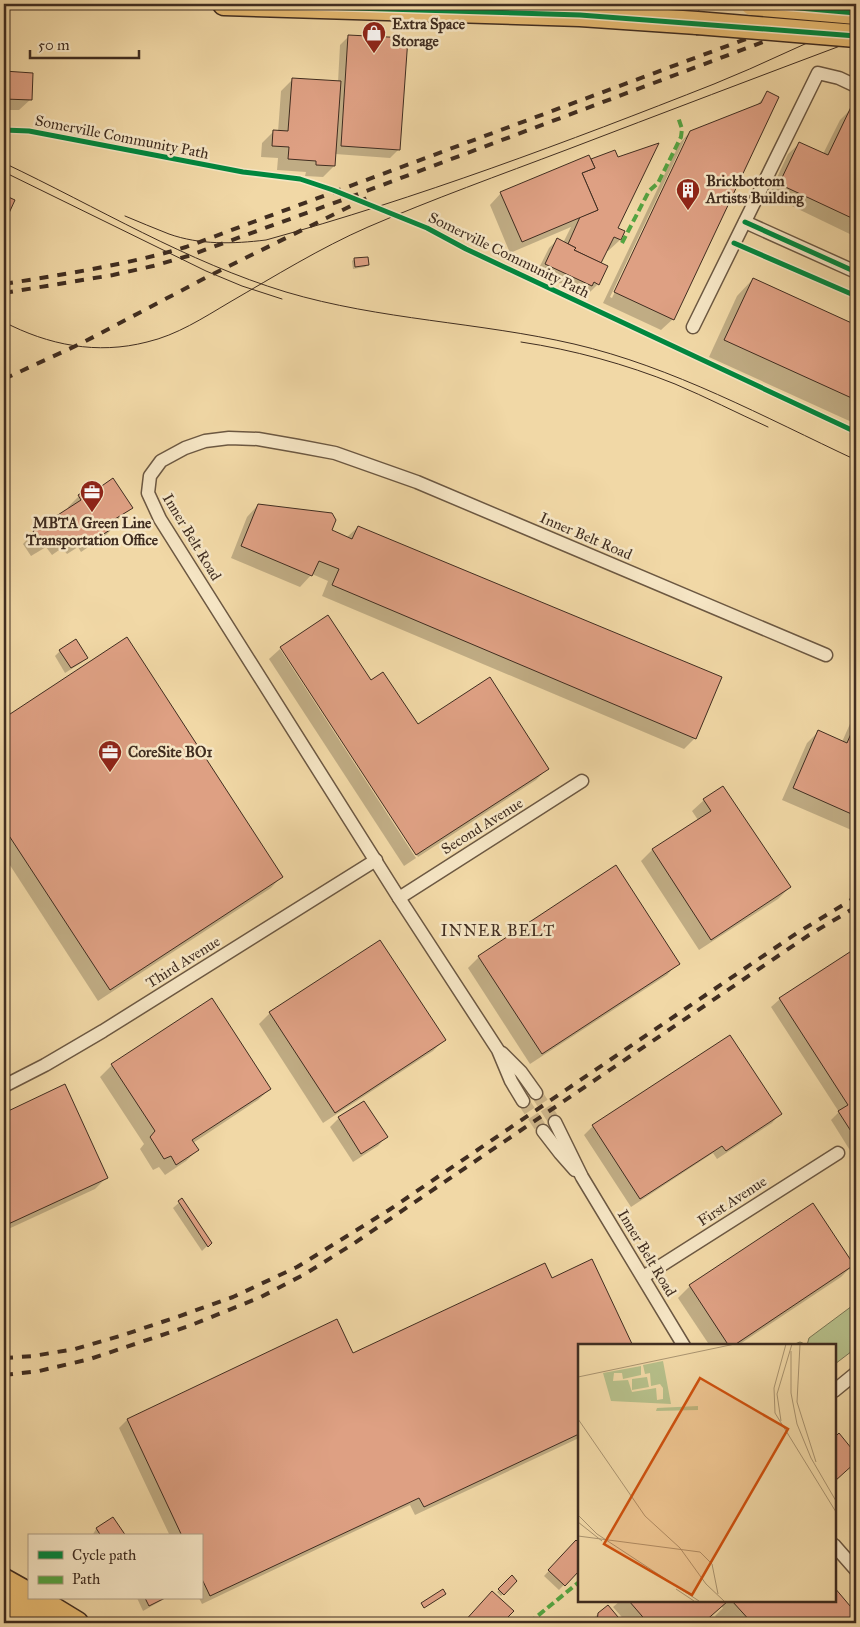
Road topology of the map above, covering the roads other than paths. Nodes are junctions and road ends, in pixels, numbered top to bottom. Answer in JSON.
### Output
{"nodes":[{"id":1,"x":224,"y":4,"type":"edge"},
{"id":2,"x":752,"y":4,"type":"edge"},
{"id":3,"x":856,"y":13,"type":"edge"},
{"id":4,"x":856,"y":36,"type":"edge"},
{"id":5,"x":856,"y":86,"type":"edge"},
{"id":6,"x":745,"y":222,"type":"junction"},
{"id":7,"x":856,"y":272,"type":"edge"},
{"id":8,"x":693,"y":327,"type":"dead end"},
{"id":9,"x":826,"y":655,"type":"dead end"},
{"id":10,"x":582,"y":781,"type":"dead end"},
{"id":11,"x":376,"y":860,"type":"junction"},
{"id":12,"x":399,"y":898,"type":"junction"},
{"id":13,"x":498,"y":1050,"type":"junction"},
{"id":14,"x":4,"y":1086,"type":"edge"},
{"id":15,"x":536,"y":1093,"type":"tunnel mouth"},
{"id":16,"x":524,"y":1101,"type":"tunnel mouth"},
{"id":17,"x":555,"y":1122,"type":"tunnel mouth"},
{"id":18,"x":542,"y":1131,"type":"tunnel mouth"},
{"id":19,"x":838,"y":1153,"type":"dead end"},
{"id":20,"x":582,"y":1177,"type":"junction"},
{"id":21,"x":643,"y":1277,"type":"junction"},
{"id":22,"x":683,"y":1344,"type":"edge"},
{"id":23,"x":856,"y":1373,"type":"edge"},
{"id":24,"x":835,"y":1390,"type":"edge"},
{"id":25,"x":835,"y":1546,"type":"edge"},
{"id":26,"x":856,"y":1570,"type":"edge"},
{"id":27,"x":4,"y":1580,"type":"edge"},
{"id":28,"x":28,"y":1593,"type":"edge"},
{"id":29,"x":39,"y":1600,"type":"edge"},
{"id":30,"x":4,"y":1602,"type":"edge"},
{"id":31,"x":38,"y":1623,"type":"edge"},
{"id":32,"x":76,"y":1623,"type":"edge"}],
"edges":[{"from":1,"to":4,"type":"highway","bridge":true},
{"from":2,"to":3,"type":"highway","bridge":true},
{"from":5,"to":6,"type":"street"},
{"from":6,"to":7,"type":"street"},
{"from":6,"to":8,"type":"street"},
{"from":9,"to":11,"type":"street","name":"Inner Belt Road"},
{"from":10,"to":12,"type":"street","name":"Second Avenue"},
{"from":11,"to":12,"type":"street","name":"Inner Belt Road"},
{"from":11,"to":14,"type":"street","name":"Third Avenue"},
{"from":12,"to":13,"type":"street","name":"Inner Belt Road"},
{"from":13,"to":15,"type":"street","name":"Inner Belt Road"},
{"from":13,"to":16,"type":"street","name":"Inner Belt Road"},
{"from":17,"to":20,"type":"street","name":"Inner Belt Road"},
{"from":18,"to":20,"type":"street","name":"Inner Belt Road"},
{"from":19,"to":21,"type":"street","name":"First Avenue"},
{"from":20,"to":21,"type":"street","name":"Inner Belt Road"},
{"from":21,"to":22,"type":"street","name":"Inner Belt Road"},
{"from":23,"to":24,"type":"street"},
{"from":25,"to":26,"type":"street"},
{"from":27,"to":28,"type":"highway"},
{"from":29,"to":32,"type":"highway"},
{"from":30,"to":31,"type":"highway"}]}
